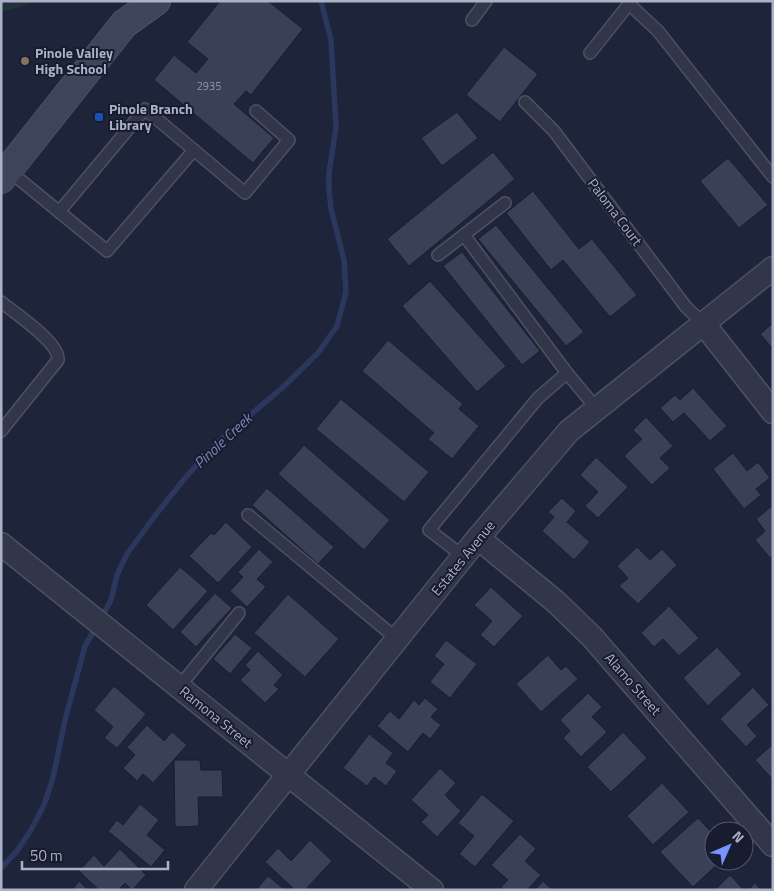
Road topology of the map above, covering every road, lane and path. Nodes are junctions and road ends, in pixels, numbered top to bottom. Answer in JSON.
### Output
{"nodes":[{"id":1,"x":156,"y":1,"type":"edge"},
{"id":2,"x":486,"y":1,"type":"edge"},
{"id":3,"x":129,"y":13,"type":"edge"},
{"id":4,"x":472,"y":20,"type":"dead end"},
{"id":5,"x":590,"y":53,"type":"dead end"},
{"id":6,"x":525,"y":102,"type":"dead end"},
{"id":7,"x":256,"y":110,"type":"dead end"},
{"id":8,"x":194,"y":150,"type":"junction"},
{"id":9,"x":3,"y":171,"type":"edge"},
{"id":10,"x":773,"y":177,"type":"edge"},
{"id":11,"x":505,"y":203,"type":"dead end"},
{"id":12,"x":59,"y":212,"type":"junction"},
{"id":13,"x":464,"y":235,"type":"junction"},
{"id":14,"x":438,"y":255,"type":"dead end"},
{"id":15,"x":773,"y":268,"type":"edge"},
{"id":16,"x":1,"y":302,"type":"edge"},
{"id":17,"x":703,"y":323,"type":"junction"},
{"id":18,"x":567,"y":373,"type":"junction"},
{"id":19,"x":597,"y":409,"type":"junction"},
{"id":20,"x":773,"y":412,"type":"edge"},
{"id":21,"x":1,"y":431,"type":"edge"},
{"id":22,"x":248,"y":515,"type":"dead end"},
{"id":23,"x":478,"y":538,"type":"junction"},
{"id":24,"x":1,"y":544,"type":"edge"},
{"id":25,"x":463,"y":556,"type":"junction"},
{"id":26,"x":238,"y":613,"type":"dead end"},
{"id":27,"x":397,"y":639,"type":"junction"},
{"id":28,"x":179,"y":687,"type":"junction"},
{"id":29,"x":287,"y":774,"type":"junction"},
{"id":30,"x":773,"y":845,"type":"edge"},
{"id":31,"x":196,"y":890,"type":"edge"},
{"id":32,"x":432,"y":890,"type":"edge"}],
"edges":[{"from":1,"to":3,"type":"main road"},
{"from":2,"to":4,"type":"lane"},
{"from":3,"to":9,"type":"main road"},
{"from":5,"to":10,"type":"lane"},
{"from":6,"to":17,"type":"lane","name":"Paloma Court"},
{"from":7,"to":8,"type":"lane"},
{"from":8,"to":12,"type":"lane"},
{"from":8,"to":12,"type":"lane"},
{"from":9,"to":12,"type":"lane"},
{"from":11,"to":13,"type":"lane"},
{"from":13,"to":14,"type":"lane"},
{"from":13,"to":18,"type":"lane"},
{"from":15,"to":17,"type":"street","name":"Estates Avenue"},
{"from":16,"to":21,"type":"lane"},
{"from":17,"to":19,"type":"street","name":"Estates Avenue"},
{"from":17,"to":20,"type":"street"},
{"from":18,"to":19,"type":"lane"},
{"from":18,"to":25,"type":"lane"},
{"from":19,"to":23,"type":"street","name":"Estates Avenue"},
{"from":22,"to":27,"type":"lane"},
{"from":23,"to":25,"type":"street","name":"Estates Avenue"},
{"from":23,"to":30,"type":"street","name":"Alamo Street"},
{"from":24,"to":28,"type":"street","name":"Ramona Street"},
{"from":25,"to":27,"type":"street","name":"Estates Avenue"},
{"from":26,"to":28,"type":"lane"},
{"from":27,"to":29,"type":"street","name":"Estates Avenue"},
{"from":28,"to":29,"type":"street","name":"Ramona Street"},
{"from":29,"to":31,"type":"street","name":"Estates Avenue"},
{"from":29,"to":32,"type":"street","name":"Ramona Street"}]}
